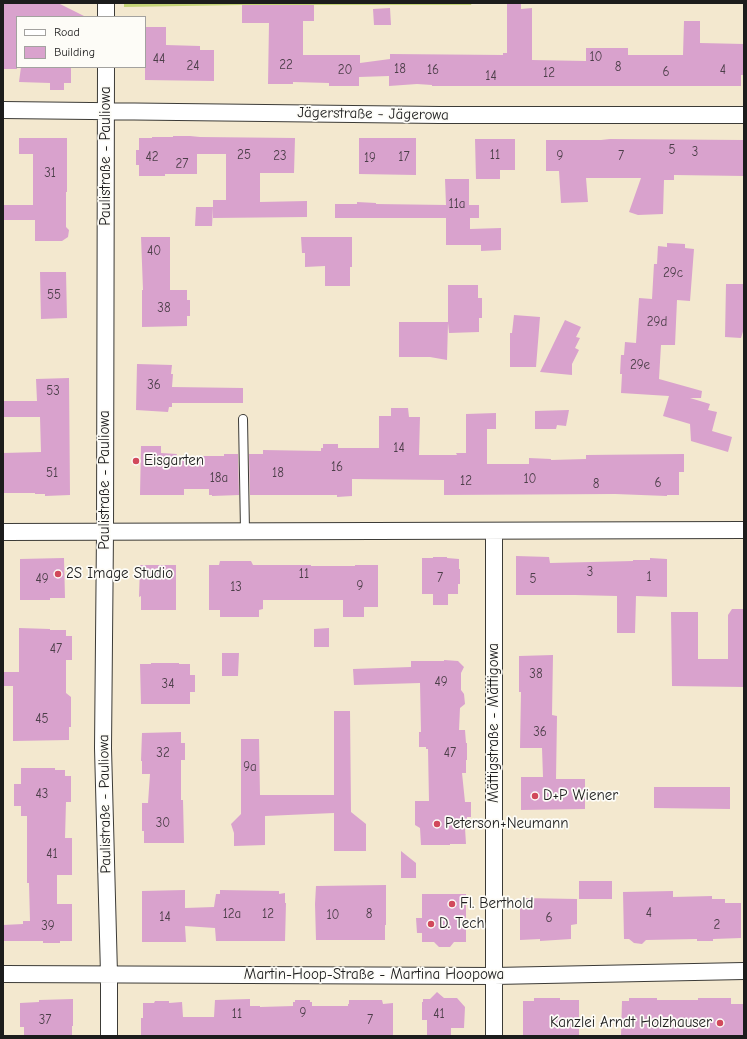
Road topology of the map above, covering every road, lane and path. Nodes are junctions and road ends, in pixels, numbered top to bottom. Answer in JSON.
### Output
{"nodes":[{"id":1,"x":106,"y":3,"type":"edge"},
{"id":2,"x":106,"y":16,"type":"edge"},
{"id":3,"x":106,"y":68,"type":"edge"},
{"id":4,"x":3,"y":110,"type":"edge"},
{"id":5,"x":106,"y":111,"type":"junction"},
{"id":6,"x":744,"y":115,"type":"edge"},
{"id":7,"x":243,"y":419,"type":"dead end"},
{"id":8,"x":744,"y":530,"type":"edge"},
{"id":9,"x":245,"y":531,"type":"junction"},
{"id":10,"x":494,"y":531,"type":"junction"},
{"id":11,"x":3,"y":532,"type":"edge"},
{"id":12,"x":105,"y":532,"type":"junction"},
{"id":13,"x":744,"y":971,"type":"edge"},
{"id":14,"x":3,"y":974,"type":"edge"},
{"id":15,"x":109,"y":974,"type":"junction"},
{"id":16,"x":494,"y":976,"type":"junction"},
{"id":17,"x":110,"y":1036,"type":"edge"},
{"id":18,"x":494,"y":1036,"type":"edge"}],
"edges":[{"from":1,"to":2,"type":"street"},
{"from":3,"to":5,"type":"street","name":"Paulistraße - Pauliowa"},
{"from":4,"to":5,"type":"street","name":"Jägerstraße - Jägerowa"},
{"from":5,"to":6,"type":"street","name":"Jägerstraße - Jägerowa"},
{"from":5,"to":12,"type":"street","name":"Paulistraße - Pauliowa"},
{"from":7,"to":9,"type":"lane"},
{"from":8,"to":10,"type":"street"},
{"from":9,"to":10,"type":"street"},
{"from":9,"to":12,"type":"street"},
{"from":10,"to":16,"type":"street","name":"Mättigstraße - Mättigowa"},
{"from":11,"to":12,"type":"street"},
{"from":12,"to":15,"type":"street","name":"Paulistraße - Pauliowa"},
{"from":13,"to":16,"type":"street","name":"Martin-Hoop-Straße - Martina Hoopowa"},
{"from":14,"to":15,"type":"street","name":"Martin-Hoop-Straße - Martina Hoopowa"},
{"from":15,"to":16,"type":"street","name":"Martin-Hoop-Straße - Martina Hoopowa"},
{"from":15,"to":17,"type":"street","name":"Paulistraße - Pauliowa"},
{"from":16,"to":18,"type":"street","name":"Mättigstraße - Mättigowa"}]}
